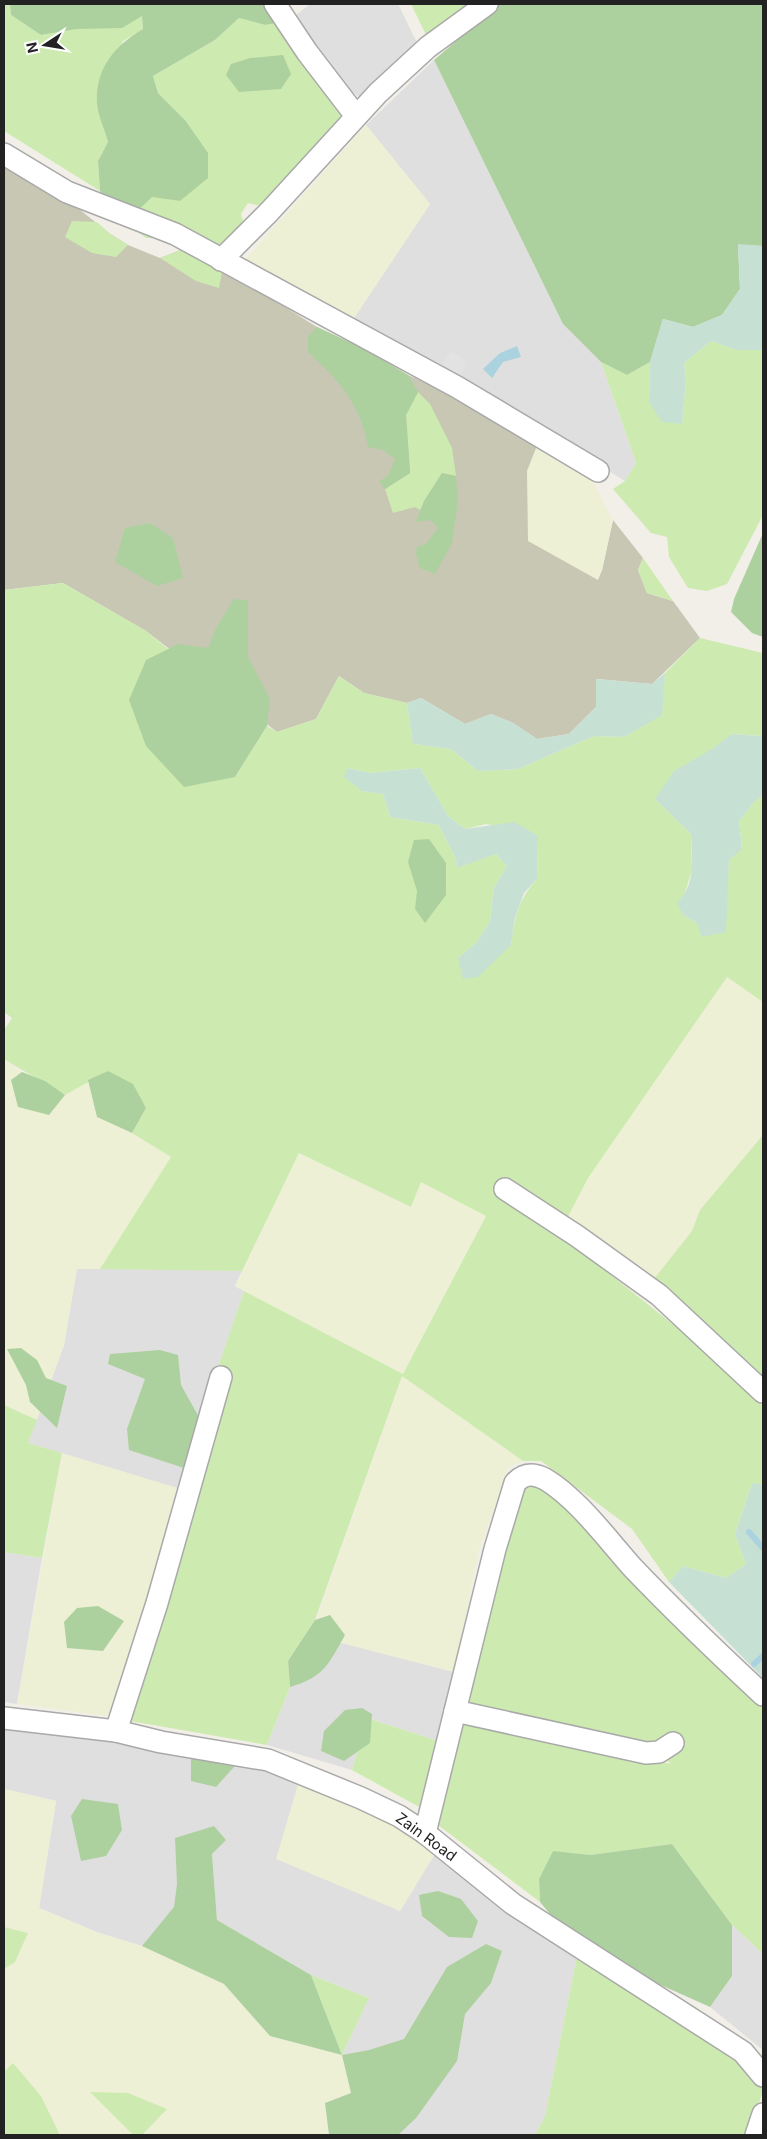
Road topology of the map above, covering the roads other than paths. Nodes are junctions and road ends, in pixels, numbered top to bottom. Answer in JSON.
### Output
{"nodes":[{"id":1,"x":275,"y":4,"type":"edge"},
{"id":2,"x":487,"y":4,"type":"edge"},
{"id":3,"x":356,"y":116,"type":"junction"},
{"id":4,"x":4,"y":154,"type":"edge"},
{"id":5,"x":221,"y":260,"type":"junction"},
{"id":6,"x":598,"y":471,"type":"dead end"},
{"id":7,"x":505,"y":1189,"type":"dead end"},
{"id":8,"x":221,"y":1377,"type":"dead end"},
{"id":9,"x":763,"y":1392,"type":"edge"},
{"id":10,"x":763,"y":1695,"type":"edge"},
{"id":11,"x":455,"y":1711,"type":"junction"},
{"id":12,"x":4,"y":1718,"type":"edge"},
{"id":13,"x":116,"y":1731,"type":"junction"},
{"id":14,"x":673,"y":1743,"type":"dead end"},
{"id":15,"x":425,"y":1833,"type":"junction"},
{"id":16,"x":763,"y":2076,"type":"edge"},
{"id":17,"x":763,"y":2114,"type":"edge"},
{"id":18,"x":756,"y":2135,"type":"edge"}],
"edges":[{"from":1,"to":3,"type":"street"},
{"from":2,"to":3,"type":"street"},
{"from":3,"to":5,"type":"street"},
{"from":4,"to":5,"type":"street"},
{"from":5,"to":6,"type":"street"},
{"from":7,"to":9,"type":"street"},
{"from":8,"to":13,"type":"street"},
{"from":10,"to":11,"type":"street"},
{"from":11,"to":14,"type":"street"},
{"from":11,"to":15,"type":"street"},
{"from":12,"to":13,"type":"street","name":"Zain Road"},
{"from":13,"to":15,"type":"street","name":"Zain Road"},
{"from":15,"to":16,"type":"street","name":"Zain Road"},
{"from":17,"to":18,"type":"street"}]}
